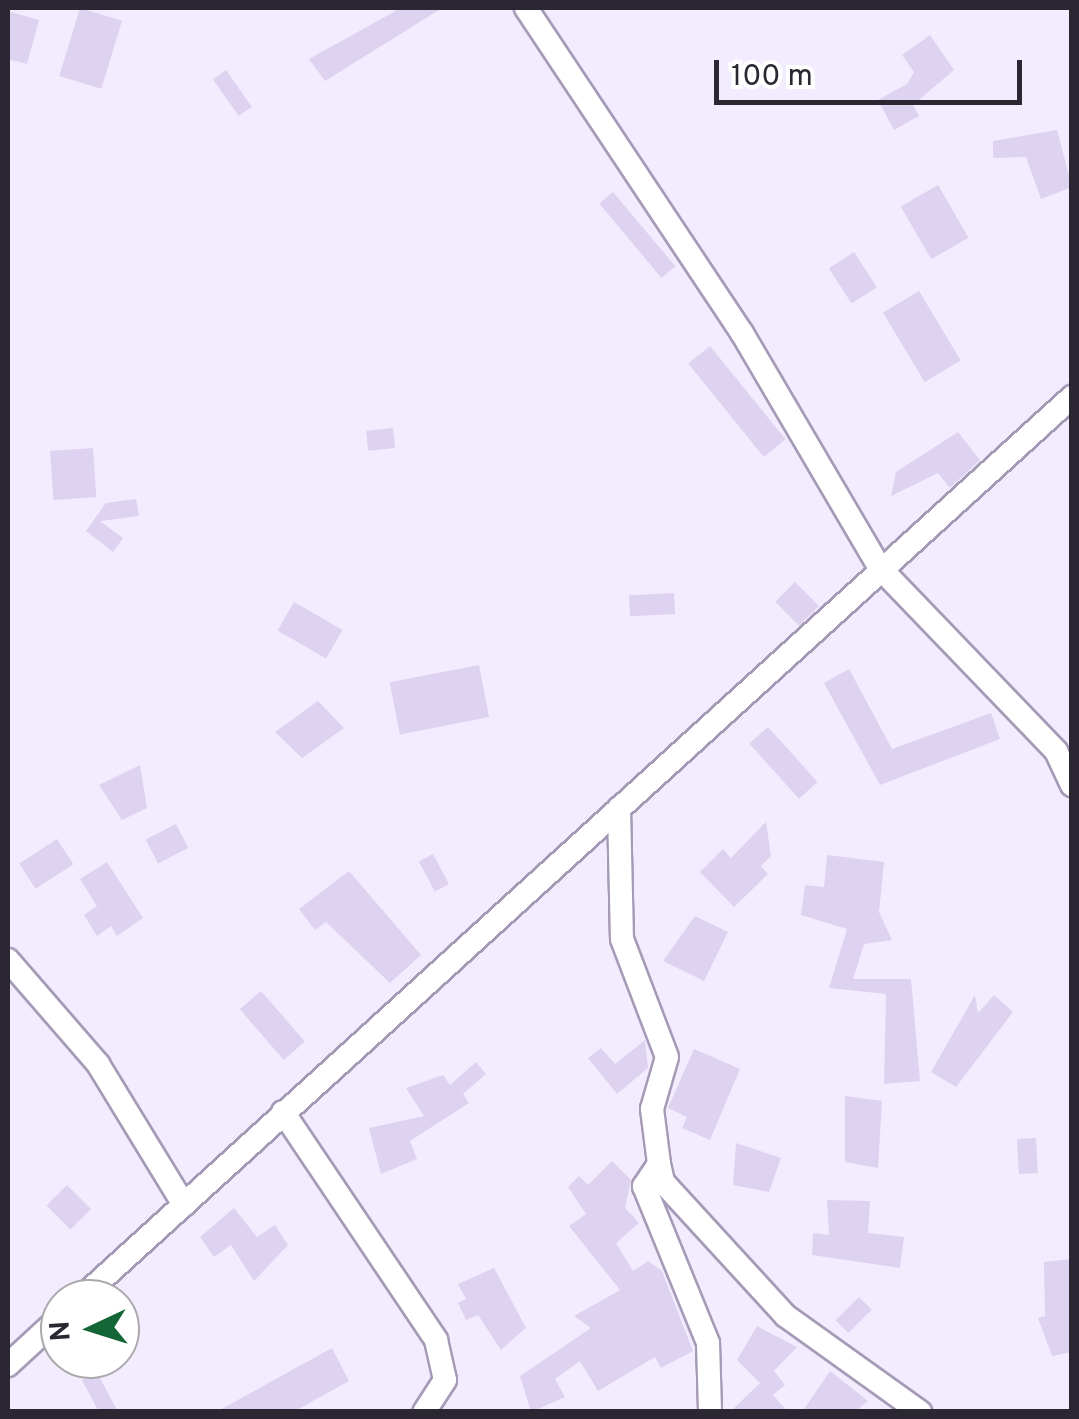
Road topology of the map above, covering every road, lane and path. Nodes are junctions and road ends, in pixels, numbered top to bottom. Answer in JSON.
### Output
{"nodes":[{"id":1,"x":526,"y":8,"type":"edge"},
{"id":2,"x":1072,"y":397,"type":"edge"},
{"id":3,"x":880,"y":568,"type":"junction"},
{"id":4,"x":1072,"y":786,"type":"edge"},
{"id":5,"x":619,"y":808,"type":"junction"},
{"id":6,"x":8,"y":960,"type":"edge"},
{"id":7,"x":283,"y":1112,"type":"junction"},
{"id":8,"x":659,"y":1164,"type":"junction"},
{"id":9,"x":184,"y":1204,"type":"junction"},
{"id":10,"x":102,"y":1279,"type":"edge"},
{"id":11,"x":40,"y":1335,"type":"edge"},
{"id":12,"x":8,"y":1365,"type":"edge"},
{"id":13,"x":902,"y":1408,"type":"edge"},
{"id":14,"x":424,"y":1412,"type":"edge"},
{"id":15,"x":710,"y":1412,"type":"edge"}],
"edges":[{"from":1,"to":3,"type":"street"},
{"from":2,"to":3,"type":"street"},
{"from":3,"to":4,"type":"street"},
{"from":3,"to":5,"type":"street"},
{"from":5,"to":7,"type":"street"},
{"from":5,"to":8,"type":"street"},
{"from":6,"to":9,"type":"street"},
{"from":7,"to":9,"type":"street"},
{"from":7,"to":14,"type":"street"},
{"from":8,"to":13,"type":"street"},
{"from":8,"to":15,"type":"street"},
{"from":9,"to":10,"type":"street"},
{"from":11,"to":12,"type":"street"}]}
